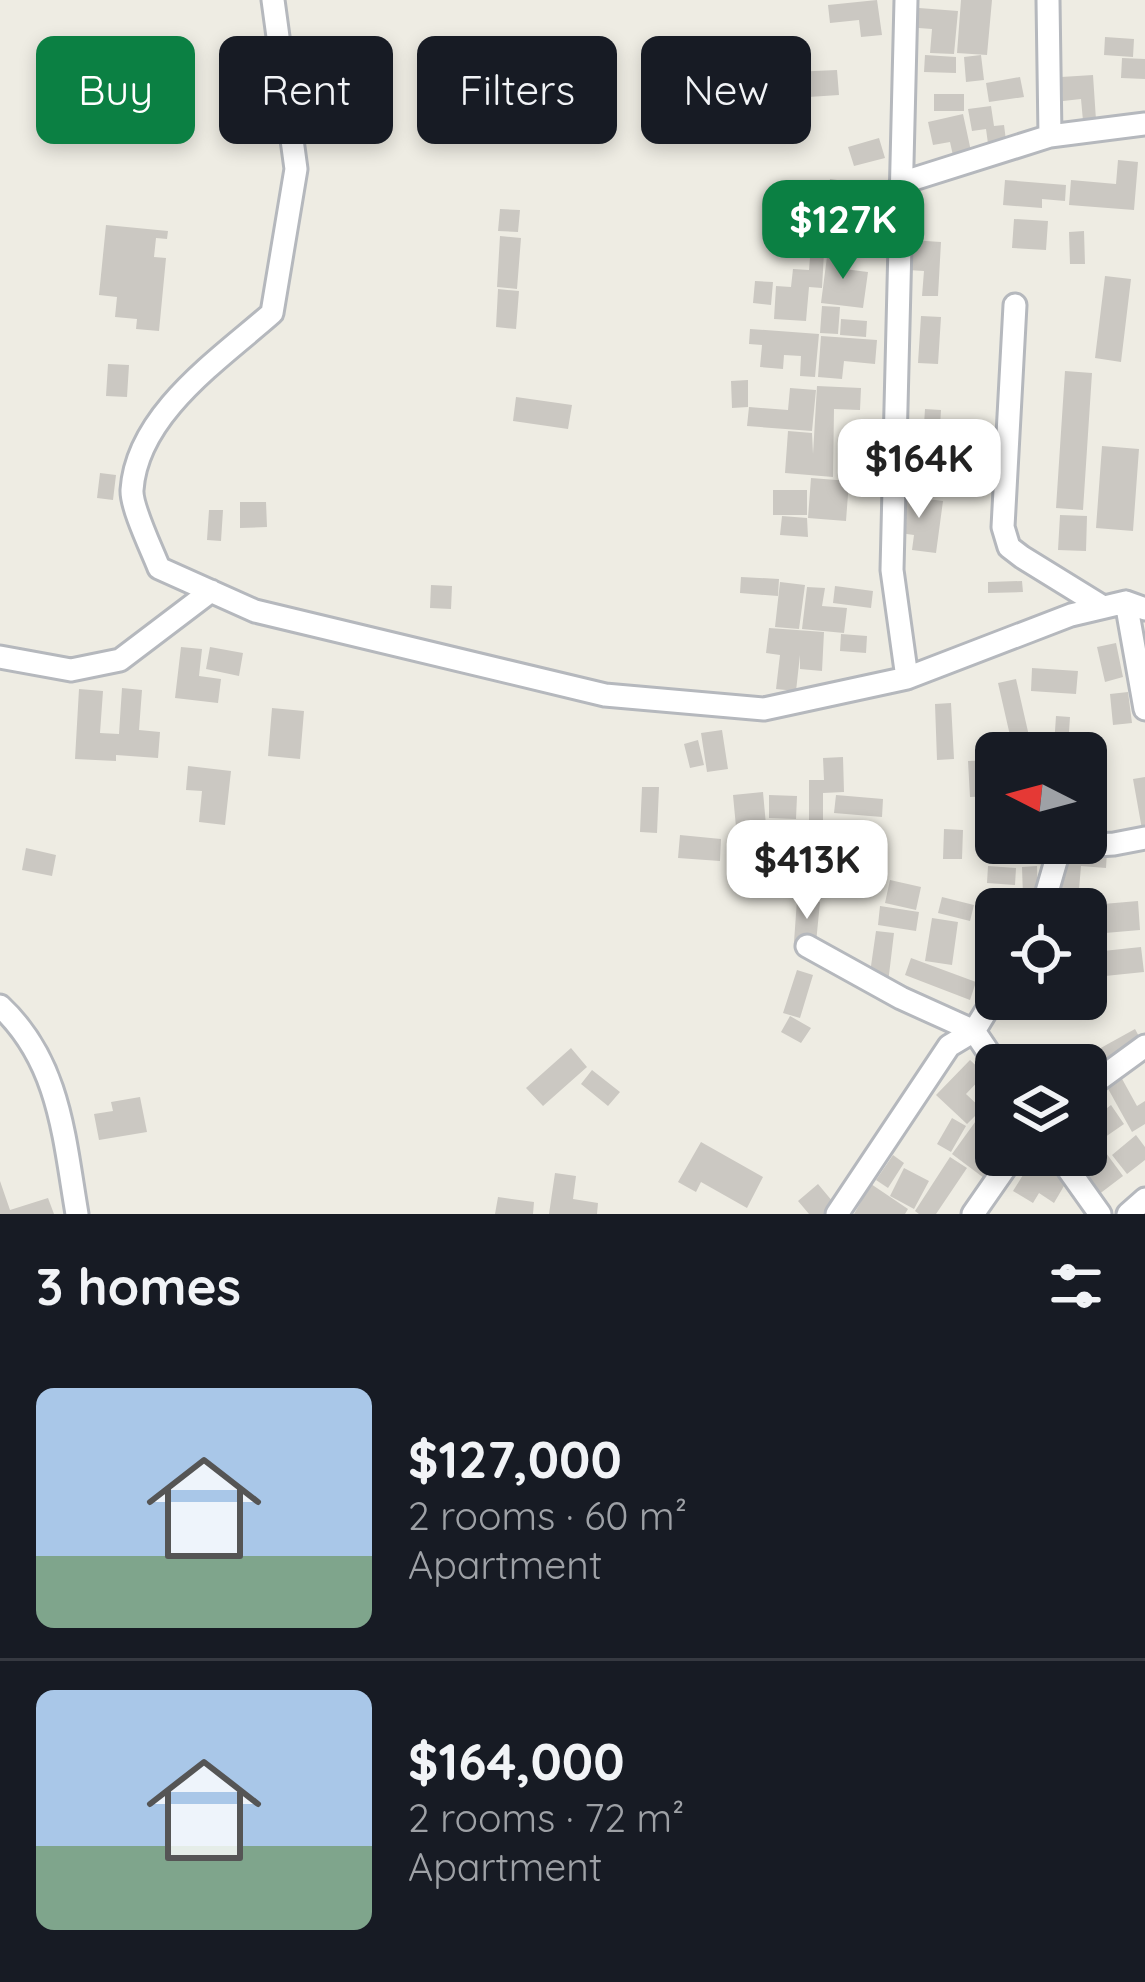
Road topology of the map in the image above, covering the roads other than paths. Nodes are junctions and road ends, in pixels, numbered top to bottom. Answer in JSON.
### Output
{"nodes":[{"id":1,"x":273,"y":0,"type":"edge"},
{"id":2,"x":906,"y":0,"type":"edge"},
{"id":3,"x":1048,"y":0,"type":"edge"},
{"id":4,"x":1145,"y":124,"type":"edge"},
{"id":5,"x":1050,"y":136,"type":"junction"},
{"id":6,"x":901,"y":183,"type":"junction"},
{"id":7,"x":1015,"y":304,"type":"dead end"},
{"id":8,"x":211,"y":591,"type":"junction"},
{"id":9,"x":1135,"y":605,"type":"edge"},
{"id":10,"x":1103,"y":607,"type":"junction"},
{"id":11,"x":0,"y":656,"type":"edge"},
{"id":12,"x":907,"y":678,"type":"junction"},
{"id":13,"x":1145,"y":709,"type":"edge"},
{"id":14,"x":1145,"y":838,"type":"edge"},
{"id":15,"x":1048,"y":888,"type":"edge"},
{"id":16,"x":807,"y":946,"type":"dead end"},
{"id":17,"x":0,"y":1006,"type":"edge"},
{"id":18,"x":981,"y":1020,"type":"edge"},
{"id":19,"x":974,"y":1031,"type":"junction"},
{"id":20,"x":983,"y":1044,"type":"edge"},
{"id":21,"x":1145,"y":1046,"type":"edge"},
{"id":22,"x":1107,"y":1074,"type":"edge"},
{"id":23,"x":999,"y":1176,"type":"edge"},
{"id":24,"x":1073,"y":1176,"type":"edge"},
{"id":25,"x":1145,"y":1199,"type":"edge"},
{"id":26,"x":76,"y":1214,"type":"edge"},
{"id":27,"x":836,"y":1214,"type":"edge"},
{"id":28,"x":973,"y":1214,"type":"edge"},
{"id":29,"x":1100,"y":1214,"type":"edge"},
{"id":30,"x":1128,"y":1214,"type":"edge"}],
"edges":[{"from":1,"to":8,"type":"street"},
{"from":2,"to":6,"type":"street"},
{"from":3,"to":5,"type":"street"},
{"from":4,"to":5,"type":"street"},
{"from":5,"to":6,"type":"street"},
{"from":6,"to":12,"type":"street"},
{"from":7,"to":10,"type":"street"},
{"from":8,"to":11,"type":"street"},
{"from":8,"to":12,"type":"street"},
{"from":9,"to":10,"type":"street"},
{"from":9,"to":13,"type":"street"},
{"from":10,"to":12,"type":"street"},
{"from":14,"to":15,"type":"street"},
{"from":16,"to":19,"type":"street"},
{"from":17,"to":26,"type":"street"},
{"from":18,"to":19,"type":"street"},
{"from":19,"to":20,"type":"street"},
{"from":19,"to":27,"type":"street"},
{"from":21,"to":22,"type":"street"},
{"from":23,"to":28,"type":"street"},
{"from":24,"to":29,"type":"street"},
{"from":25,"to":30,"type":"street"}]}
